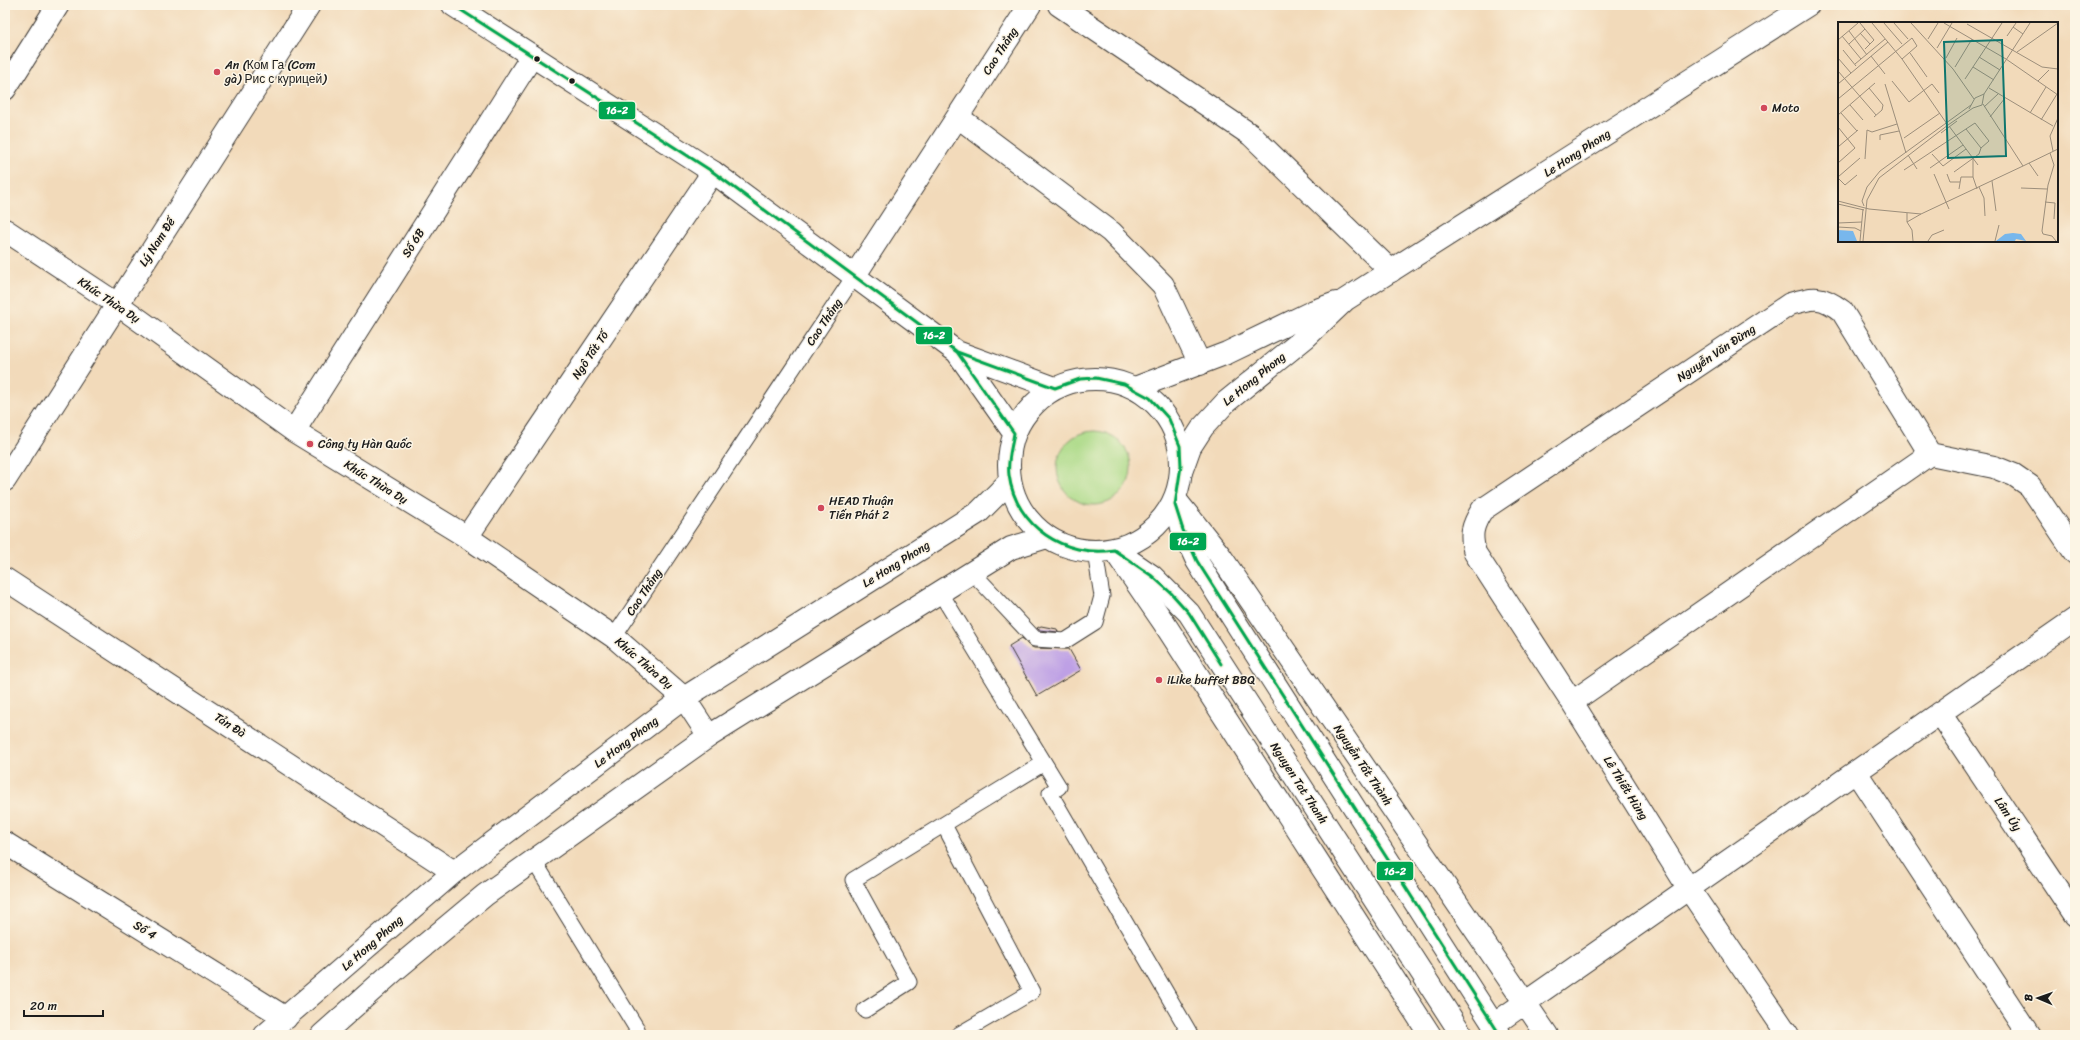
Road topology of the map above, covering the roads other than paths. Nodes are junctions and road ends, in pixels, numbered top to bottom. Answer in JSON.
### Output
{"nodes":[{"id":1,"x":58,"y":5,"type":"edge"},
{"id":2,"x":310,"y":5,"type":"edge"},
{"id":3,"x":453,"y":5,"type":"edge"},
{"id":4,"x":1030,"y":5,"type":"edge"},
{"id":5,"x":1059,"y":5,"type":"edge"},
{"id":6,"x":1808,"y":5,"type":"edge"},
{"id":7,"x":532,"y":56,"type":"junction"},
{"id":8,"x":5,"y":89,"type":"edge"},
{"id":9,"x":958,"y":117,"type":"junction"},
{"id":10,"x":713,"y":172,"type":"junction"},
{"id":11,"x":5,"y":230,"type":"edge"},
{"id":12,"x":1391,"y":271,"type":"junction"},
{"id":13,"x":855,"y":275,"type":"junction"},
{"id":14,"x":1345,"y":300,"type":"junction"},
{"id":15,"x":117,"y":304,"type":"junction"},
{"id":16,"x":957,"y":352,"type":"junction"},
{"id":17,"x":1200,"y":364,"type":"junction"},
{"id":18,"x":1055,"y":388,"type":"junction"},
{"id":19,"x":1135,"y":388,"type":"junction"},
{"id":20,"x":294,"y":431,"type":"junction"},
{"id":21,"x":1014,"y":433,"type":"junction"},
{"id":22,"x":1930,"y":454,"type":"junction"},
{"id":23,"x":1181,"y":472,"type":"junction"},
{"id":24,"x":5,"y":480,"type":"edge"},
{"id":25,"x":1010,"y":481,"type":"junction"},
{"id":26,"x":1175,"y":499,"type":"junction"},
{"id":27,"x":467,"y":537,"type":"junction"},
{"id":28,"x":1047,"y":537,"type":"junction"},
{"id":29,"x":1471,"y":538,"type":"joint"},
{"id":30,"x":1104,"y":551,"type":"junction"},
{"id":31,"x":2075,"y":553,"type":"edge"},
{"id":32,"x":972,"y":572,"type":"junction"},
{"id":33,"x":5,"y":579,"type":"edge"},
{"id":34,"x":940,"y":592,"type":"junction"},
{"id":35,"x":2075,"y":619,"type":"edge"},
{"id":36,"x":614,"y":637,"type":"junction"},
{"id":37,"x":684,"y":698,"type":"junction"},
{"id":38,"x":1572,"y":702,"type":"junction"},
{"id":39,"x":1940,"y":713,"type":"junction"},
{"id":40,"x":709,"y":736,"type":"junction"},
{"id":41,"x":1044,"y":762,"type":"junction"},
{"id":42,"x":1856,"y":772,"type":"junction"},
{"id":43,"x":944,"y":825,"type":"junction"},
{"id":44,"x":5,"y":843,"type":"edge"},
{"id":45,"x":534,"y":861,"type":"junction"},
{"id":46,"x":454,"y":872,"type":"junction"},
{"id":47,"x":1689,"y":889,"type":"junction"},
{"id":48,"x":2075,"y":916,"type":"edge"},
{"id":49,"x":1526,"y":1003,"type":"junction"},
{"id":50,"x":865,"y":1010,"type":"dead end"},
{"id":51,"x":286,"y":1018,"type":"junction"},
{"id":52,"x":1189,"y":1032,"type":"dead end"},
{"id":53,"x":1491,"y":1032,"type":"edge"},
{"id":54,"x":265,"y":1035,"type":"edge"},
{"id":55,"x":322,"y":1035,"type":"edge"},
{"id":56,"x":635,"y":1035,"type":"edge"},
{"id":57,"x":958,"y":1035,"type":"edge"},
{"id":58,"x":1430,"y":1035,"type":"edge"},
{"id":59,"x":1462,"y":1035,"type":"edge"},
{"id":60,"x":1547,"y":1035,"type":"edge"},
{"id":61,"x":1788,"y":1035,"type":"edge"},
{"id":62,"x":2029,"y":1035,"type":"edge"}],
"edges":[{"from":1,"to":8,"type":"street"},
{"from":2,"to":15,"type":"street","name":"Lý Nam Đế"},
{"from":3,"to":7,"type":"street"},
{"from":4,"to":9,"type":"street","name":"Cao Thắng"},
{"from":5,"to":12,"type":"street"},
{"from":6,"to":12,"type":"street","name":"Le Hong Phong"},
{"from":7,"to":10,"type":"street"},
{"from":7,"to":20,"type":"street","name":"Số 6B"},
{"from":9,"to":13,"type":"street","name":"Cao Thắng"},
{"from":9,"to":17,"type":"street"},
{"from":10,"to":13,"type":"street"},
{"from":10,"to":27,"type":"street","name":"Ngô Tất Tố"},
{"from":11,"to":15,"type":"street","name":"Khúc Thừa Dụ"},
{"from":12,"to":14,"type":"street","name":"Le Hong Phong"},
{"from":13,"to":16,"type":"street"},
{"from":13,"to":36,"type":"lane","name":"Cao Thắng"},
{"from":14,"to":17,"type":"street","name":"Le Hong Phong"},
{"from":14,"to":23,"type":"street","name":"Le Hong Phong"},
{"from":15,"to":20,"type":"street","name":"Khúc Thừa Dụ"},
{"from":15,"to":24,"type":"street","name":"Lý Nam Đế"},
{"from":16,"to":18,"type":"street"},
{"from":16,"to":21,"type":"street"},
{"from":17,"to":19,"type":"street","name":"Le Hong Phong"},
{"from":18,"to":19,"type":"street"},
{"from":18,"to":21,"type":"street"},
{"from":19,"to":23,"type":"street"},
{"from":20,"to":27,"type":"street","name":"Khúc Thừa Dụ"},
{"from":21,"to":25,"type":"street"},
{"from":22,"to":29,"type":"street","name":"Nguyễn Văn Đừng"},
{"from":22,"to":31,"type":"street"},
{"from":22,"to":38,"type":"street"},
{"from":23,"to":26,"type":"street"},
{"from":25,"to":28,"type":"street"},
{"from":25,"to":37,"type":"street","name":"Le Hong Phong"},
{"from":26,"to":30,"type":"street"},
{"from":26,"to":49,"type":"street","name":"Nguyễn Tất Thành"},
{"from":26,"to":53,"type":"street"},
{"from":27,"to":36,"type":"street","name":"Khúc Thừa Dụ"},
{"from":28,"to":30,"type":"street"},
{"from":28,"to":32,"type":"street"},
{"from":29,"to":38,"type":"street","name":"Lê Thiết Hùng"},
{"from":30,"to":32,"type":"lane"},
{"from":30,"to":58,"type":"street"},
{"from":30,"to":59,"type":"street","name":"Nguyen Tat Thanh"},
{"from":32,"to":34,"type":"street"},
{"from":33,"to":46,"type":"street","name":"Tản Đà"},
{"from":34,"to":40,"type":"street"},
{"from":34,"to":41,"type":"lane"},
{"from":35,"to":39,"type":"street"},
{"from":36,"to":37,"type":"street","name":"Khúc Thừa Dụ"},
{"from":37,"to":40,"type":"street","name":"Khúc Thừa Dụ"},
{"from":37,"to":46,"type":"street","name":"Le Hong Phong"},
{"from":38,"to":47,"type":"street","name":"Lê Thiết Hùng"},
{"from":39,"to":42,"type":"street"},
{"from":39,"to":48,"type":"street","name":"Lâm Úy"},
{"from":40,"to":45,"type":"street"},
{"from":41,"to":43,"type":"lane"},
{"from":41,"to":52,"type":"lane"},
{"from":42,"to":47,"type":"street"},
{"from":42,"to":62,"type":"street"},
{"from":43,"to":50,"type":"lane"},
{"from":43,"to":57,"type":"lane"},
{"from":44,"to":51,"type":"street","name":"Số 4"},
{"from":45,"to":55,"type":"street"},
{"from":45,"to":56,"type":"lane"},
{"from":46,"to":51,"type":"street","name":"Le Hong Phong"},
{"from":47,"to":49,"type":"street"},
{"from":47,"to":61,"type":"street","name":"Lê Thiết Hùng"},
{"from":49,"to":53,"type":"street"},
{"from":49,"to":60,"type":"street","name":"Nguyễn Tất Thành"},
{"from":51,"to":54,"type":"street","name":"Le Hong Phong"}]}
